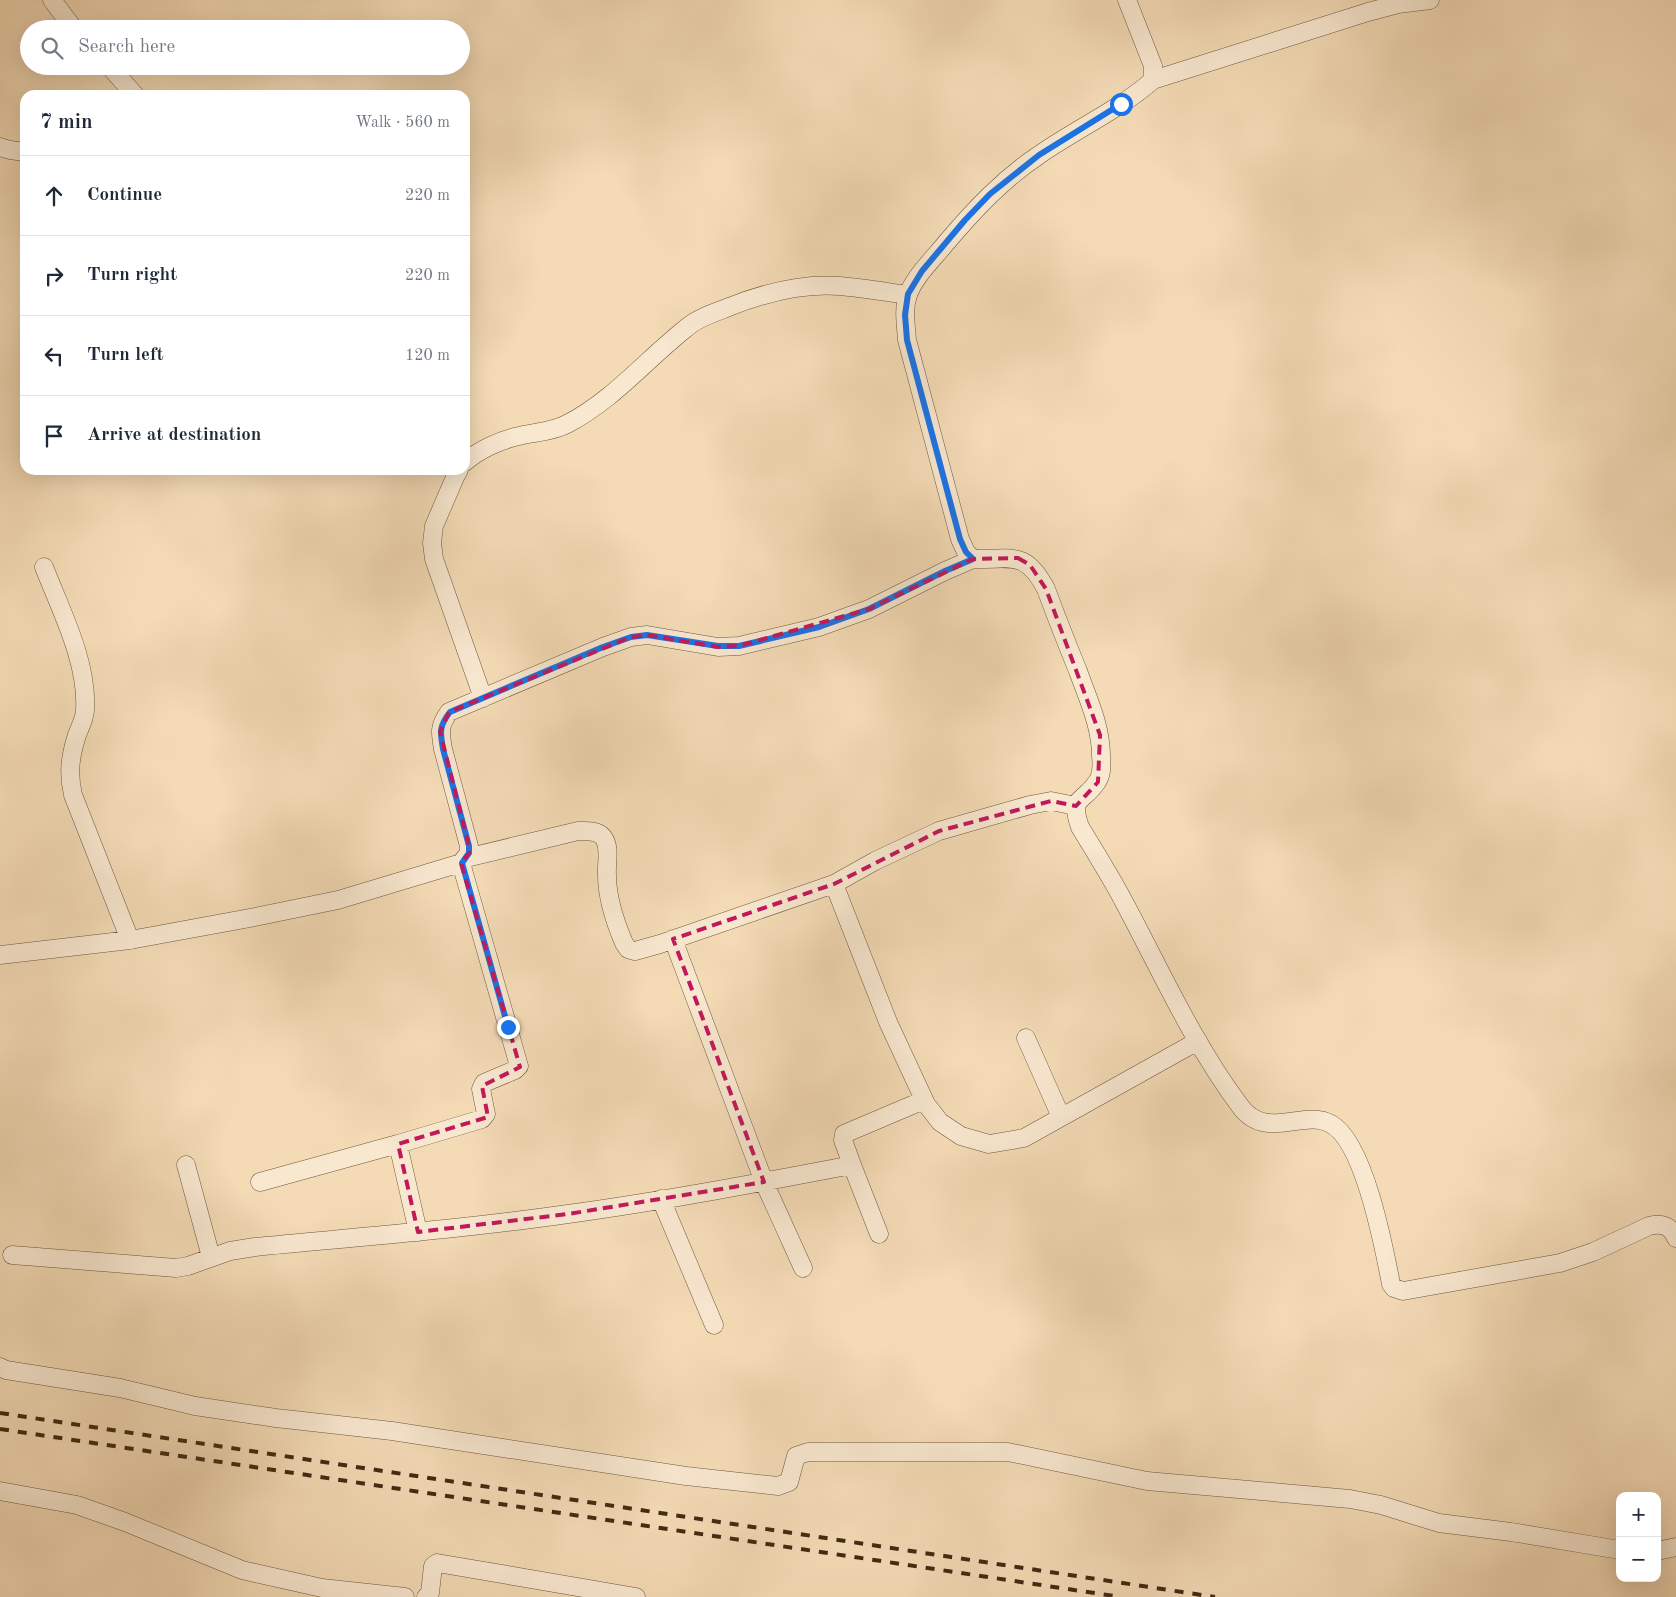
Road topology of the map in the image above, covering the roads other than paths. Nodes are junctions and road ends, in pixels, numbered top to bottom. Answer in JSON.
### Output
{"nodes":[{"id":1,"x":52,"y":0,"type":"edge"},
{"id":2,"x":1127,"y":0,"type":"edge"},
{"id":3,"x":1430,"y":0,"type":"edge"},
{"id":4,"x":67,"y":20,"type":"edge"},
{"id":5,"x":117,"y":75,"type":"edge"},
{"id":6,"x":1153,"y":80,"type":"junction"},
{"id":7,"x":131,"y":90,"type":"edge"},
{"id":8,"x":0,"y":147,"type":"edge"},
{"id":9,"x":20,"y":151,"type":"edge"},
{"id":10,"x":908,"y":294,"type":"junction"},
{"id":11,"x":470,"y":461,"type":"edge"},
{"id":12,"x":456,"y":475,"type":"edge"},
{"id":13,"x":973,"y":559,"type":"junction"},
{"id":14,"x":44,"y":567,"type":"dead end"},
{"id":15,"x":483,"y":698,"type":"junction"},
{"id":16,"x":1076,"y":806,"type":"junction"},
{"id":17,"x":464,"y":861,"type":"junction"},
{"id":18,"x":834,"y":884,"type":"junction"},
{"id":19,"x":673,"y":939,"type":"junction"},
{"id":20,"x":130,"y":940,"type":"junction"},
{"id":21,"x":0,"y":955,"type":"edge"},
{"id":22,"x":1026,"y":1038,"type":"dead end"},
{"id":23,"x":1198,"y":1041,"type":"junction"},
{"id":24,"x":924,"y":1100,"type":"junction"},
{"id":25,"x":1061,"y":1117,"type":"junction"},
{"id":26,"x":398,"y":1144,"type":"junction"},
{"id":27,"x":186,"y":1165,"type":"dead end"},
{"id":28,"x":852,"y":1165,"type":"junction"},
{"id":29,"x":260,"y":1182,"type":"dead end"},
{"id":30,"x":764,"y":1182,"type":"junction"},
{"id":31,"x":662,"y":1199,"type":"junction"},
{"id":32,"x":418,"y":1232,"type":"junction"},
{"id":33,"x":879,"y":1234,"type":"dead end"},
{"id":34,"x":1676,"y":1238,"type":"edge"},
{"id":35,"x":12,"y":1254,"type":"dead end"},
{"id":36,"x":210,"y":1257,"type":"junction"},
{"id":37,"x":803,"y":1268,"type":"dead end"},
{"id":38,"x":714,"y":1325,"type":"dead end"},
{"id":39,"x":0,"y":1367,"type":"edge"},
{"id":40,"x":0,"y":1491,"type":"edge"},
{"id":41,"x":1676,"y":1547,"type":"edge"},
{"id":42,"x":1616,"y":1549,"type":"edge"},
{"id":43,"x":1661,"y":1550,"type":"edge"},
{"id":44,"x":322,"y":1593,"type":"edge"},
{"id":45,"x":405,"y":1597,"type":"edge"},
{"id":46,"x":428,"y":1597,"type":"edge"},
{"id":47,"x":636,"y":1597,"type":"edge"}],
"edges":[{"from":1,"to":4,"type":"street"},
{"from":2,"to":6,"type":"street"},
{"from":3,"to":6,"type":"street"},
{"from":5,"to":7,"type":"street"},
{"from":6,"to":10,"type":"street"},
{"from":8,"to":9,"type":"street"},
{"from":10,"to":11,"type":"street"},
{"from":10,"to":13,"type":"street"},
{"from":12,"to":15,"type":"street"},
{"from":13,"to":15,"type":"street"},
{"from":13,"to":16,"type":"street"},
{"from":14,"to":20,"type":"street"},
{"from":15,"to":17,"type":"street"},
{"from":16,"to":18,"type":"street"},
{"from":16,"to":23,"type":"street"},
{"from":17,"to":19,"type":"street"},
{"from":17,"to":20,"type":"street"},
{"from":17,"to":26,"type":"street"},
{"from":18,"to":19,"type":"street"},
{"from":18,"to":24,"type":"street"},
{"from":19,"to":30,"type":"street"},
{"from":20,"to":21,"type":"street"},
{"from":22,"to":25,"type":"street"},
{"from":23,"to":25,"type":"street"},
{"from":23,"to":34,"type":"street"},
{"from":24,"to":25,"type":"street"},
{"from":24,"to":28,"type":"street"},
{"from":26,"to":29,"type":"street"},
{"from":26,"to":32,"type":"street"},
{"from":27,"to":36,"type":"street"},
{"from":28,"to":30,"type":"street"},
{"from":28,"to":33,"type":"street"},
{"from":30,"to":31,"type":"street"},
{"from":30,"to":37,"type":"street"},
{"from":31,"to":32,"type":"street"},
{"from":31,"to":38,"type":"street"},
{"from":32,"to":36,"type":"street"},
{"from":35,"to":36,"type":"street"},
{"from":39,"to":42,"type":"street"},
{"from":40,"to":44,"type":"street"},
{"from":41,"to":43,"type":"street"},
{"from":44,"to":45,"type":"street"},
{"from":46,"to":47,"type":"street"}]}
